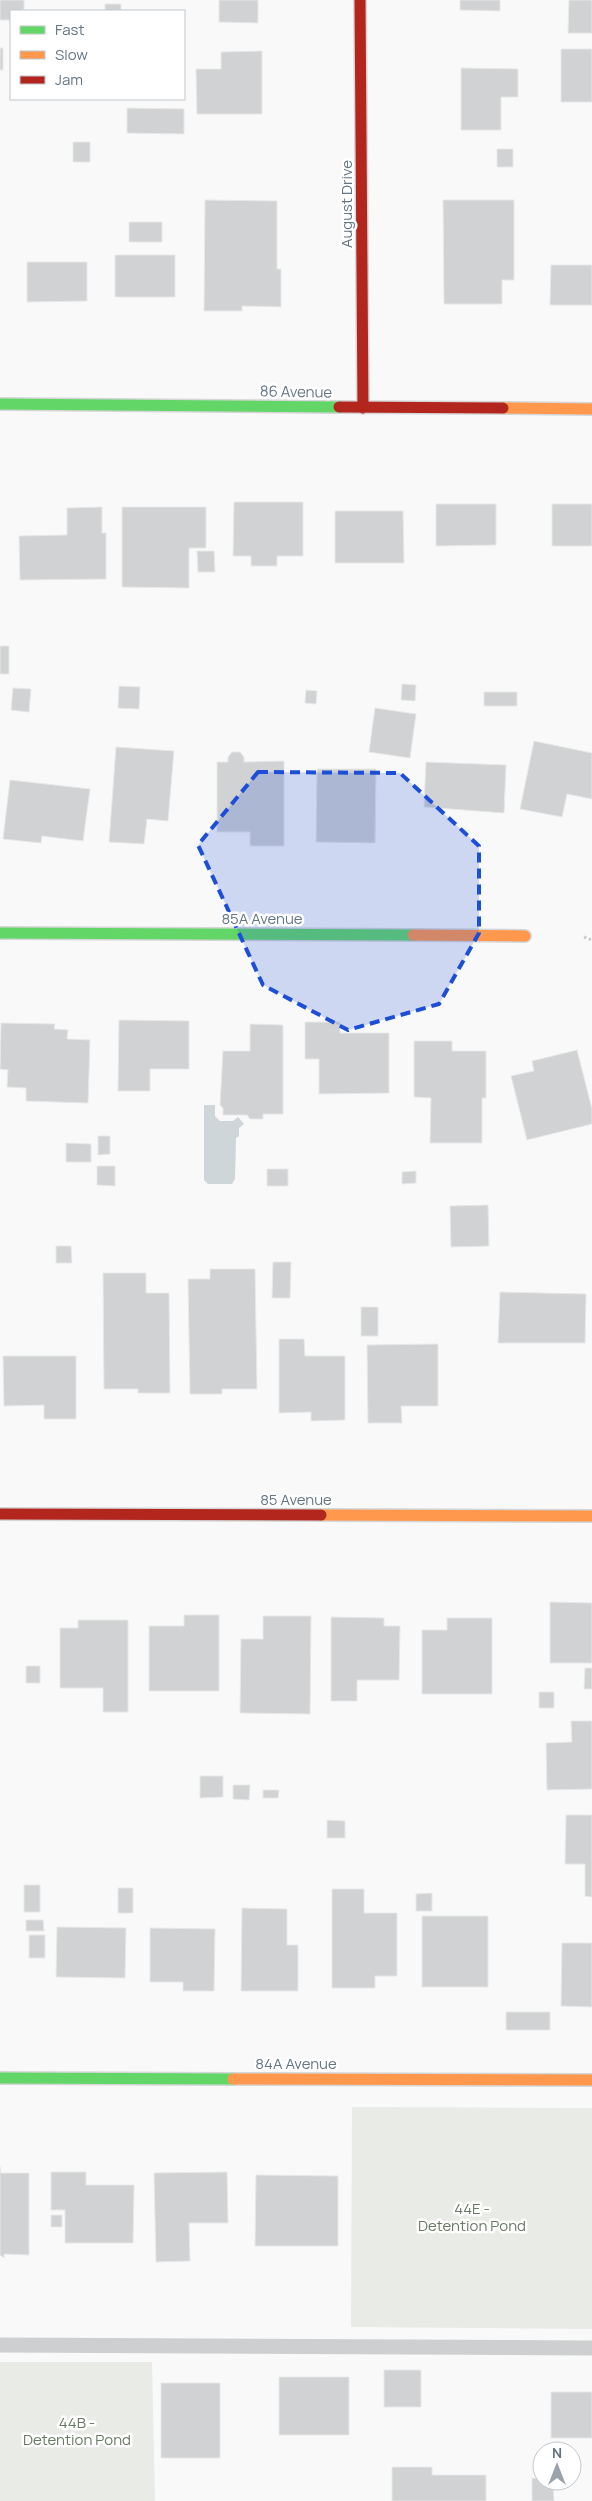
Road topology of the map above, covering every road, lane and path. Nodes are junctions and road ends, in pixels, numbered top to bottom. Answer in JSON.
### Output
{"nodes":[{"id":1,"x":360,"y":0,"type":"edge"},
{"id":2,"x":0,"y":404,"type":"edge"},
{"id":3,"x":363,"y":408,"type":"junction"},
{"id":4,"x":592,"y":409,"type":"edge"},
{"id":5,"x":0,"y":933,"type":"edge"},
{"id":6,"x":524,"y":936,"type":"dead end"},
{"id":7,"x":584,"y":938,"type":"dead end"},
{"id":8,"x":592,"y":940,"type":"edge"},
{"id":9,"x":0,"y":1514,"type":"edge"},
{"id":10,"x":592,"y":1516,"type":"edge"},
{"id":11,"x":0,"y":2078,"type":"edge"},
{"id":12,"x":592,"y":2080,"type":"edge"},
{"id":13,"x":0,"y":2345,"type":"edge"},
{"id":14,"x":592,"y":2348,"type":"edge"}],
"edges":[{"from":1,"to":3,"type":"street","name":"August Drive"},
{"from":2,"to":3,"type":"street","name":"86 Avenue"},
{"from":3,"to":4,"type":"street","name":"86 Avenue"},
{"from":5,"to":6,"type":"street","name":"85A Avenue"},
{"from":7,"to":8,"type":"path"},
{"from":9,"to":10,"type":"street","name":"85 Avenue"},
{"from":11,"to":12,"type":"street","name":"84A Avenue"},
{"from":13,"to":14,"type":"lane"}]}
